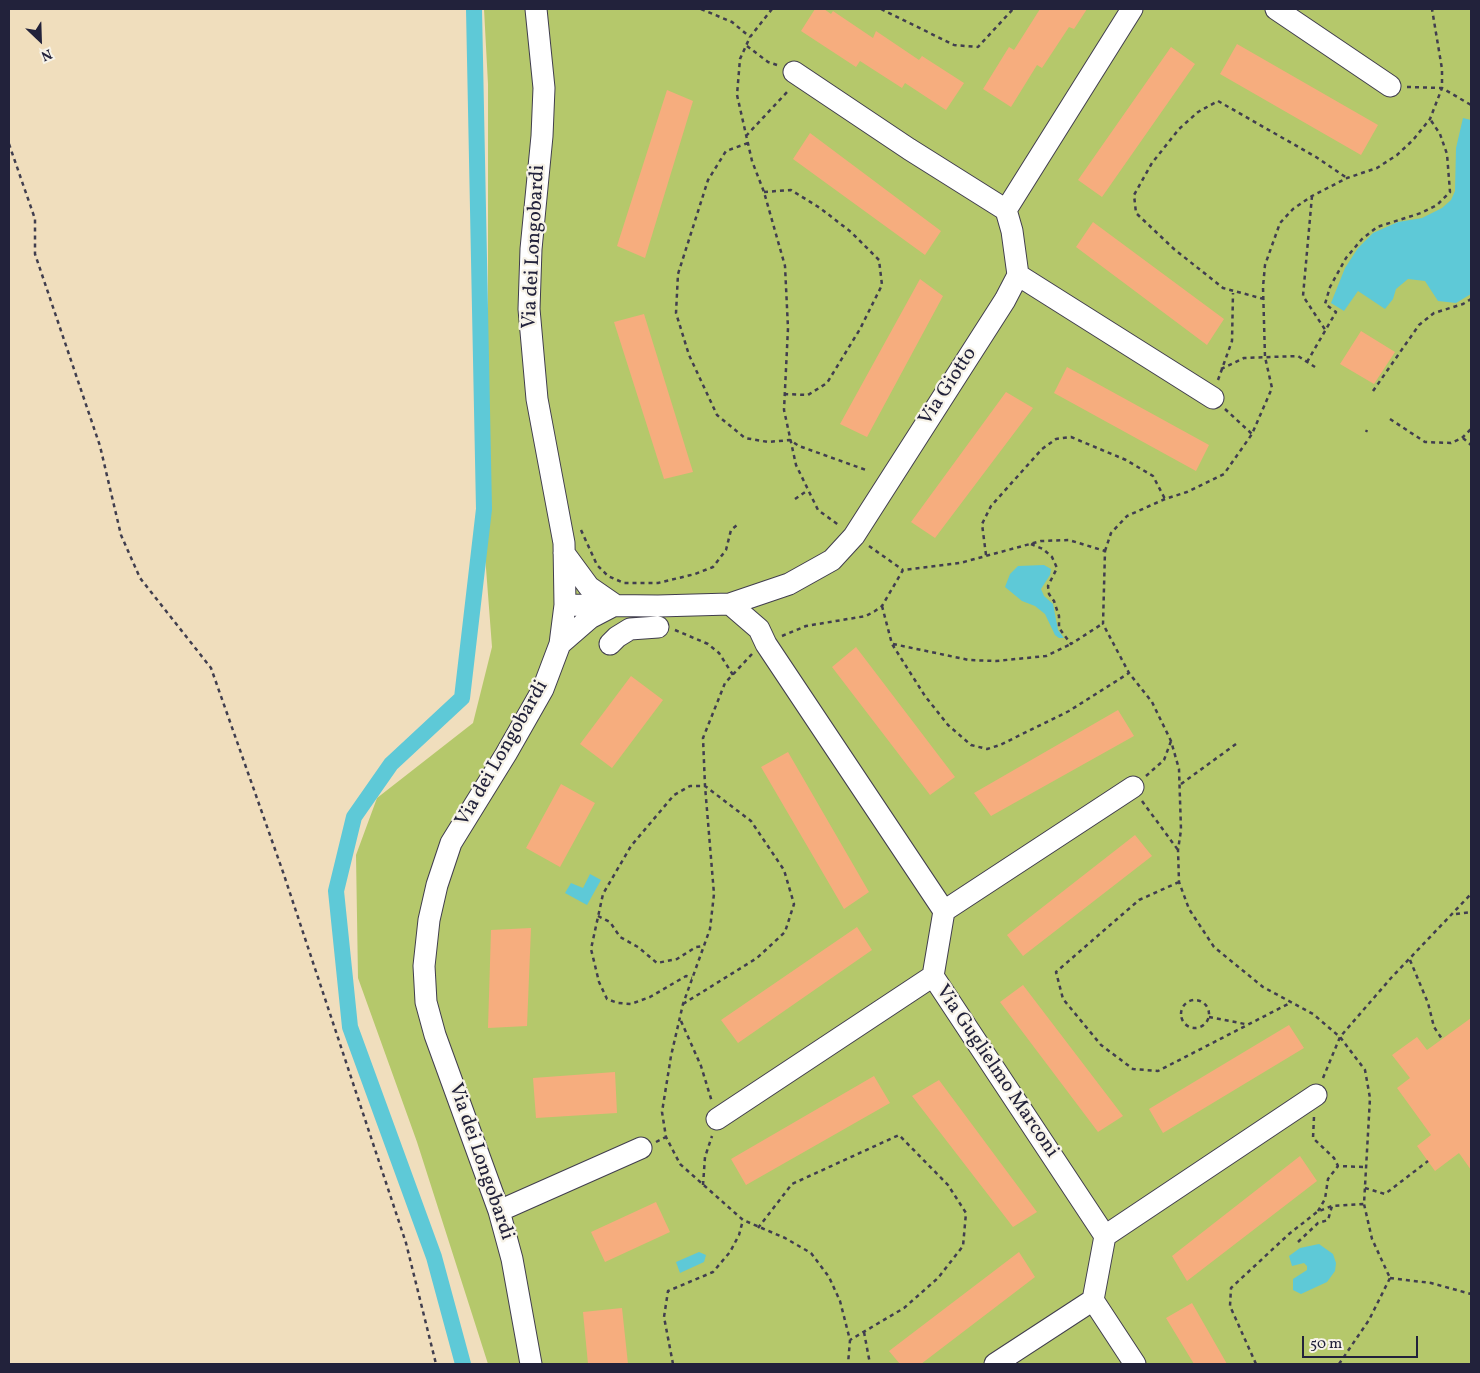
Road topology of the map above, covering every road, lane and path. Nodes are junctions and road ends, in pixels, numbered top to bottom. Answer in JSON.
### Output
{"nodes":[{"id":1,"x":536,"y":9,"type":"edge"},
{"id":2,"x":700,"y":9,"type":"edge"},
{"id":3,"x":772,"y":9,"type":"edge"},
{"id":4,"x":881,"y":9,"type":"edge"},
{"id":5,"x":1014,"y":9,"type":"edge"},
{"id":6,"x":1132,"y":9,"type":"edge"},
{"id":7,"x":1276,"y":9,"type":"edge"},
{"id":8,"x":1432,"y":9,"type":"edge"},
{"id":9,"x":750,"y":37,"type":"junction"},
{"id":10,"x":747,"y":46,"type":"junction"},
{"id":11,"x":794,"y":72,"type":"junction"},
{"id":12,"x":1390,"y":86,"type":"joint"},
{"id":13,"x":1442,"y":88,"type":"junction"},
{"id":14,"x":1471,"y":105,"type":"edge"},
{"id":15,"x":1430,"y":118,"type":"junction"},
{"id":16,"x":746,"y":136,"type":"junction"},
{"id":17,"x":748,"y":143,"type":"junction"},
{"id":18,"x":9,"y":144,"type":"edge"},
{"id":19,"x":1347,"y":178,"type":"junction"},
{"id":20,"x":764,"y":192,"type":"junction"},
{"id":21,"x":1312,"y":196,"type":"junction"},
{"id":22,"x":1006,"y":210,"type":"junction"},
{"id":23,"x":1018,"y":275,"type":"junction"},
{"id":24,"x":1232,"y":292,"type":"junction"},
{"id":25,"x":1264,"y":299,"type":"junction"},
{"id":26,"x":1471,"y":299,"type":"edge"},
{"id":27,"x":1326,"y":331,"type":"junction"},
{"id":28,"x":1266,"y":357,"type":"junction"},
{"id":29,"x":1307,"y":362,"type":"junction"},
{"id":30,"x":1315,"y":367,"type":"dead end"},
{"id":31,"x":1221,"y":369,"type":"junction"},
{"id":32,"x":1373,"y":391,"type":"dead end"},
{"id":33,"x":784,"y":394,"type":"junction"},
{"id":34,"x":1213,"y":398,"type":"junction"},
{"id":35,"x":1390,"y":419,"type":"dead end"},
{"id":36,"x":1471,"y":429,"type":"edge"},
{"id":37,"x":1252,"y":434,"type":"junction"},
{"id":38,"x":1462,"y":438,"type":"junction"},
{"id":39,"x":790,"y":440,"type":"junction"},
{"id":40,"x":1471,"y":446,"type":"edge"},
{"id":41,"x":866,"y":470,"type":"dead end"},
{"id":42,"x":808,"y":490,"type":"junction"},
{"id":43,"x":794,"y":499,"type":"dead end"},
{"id":44,"x":1165,"y":499,"type":"junction"},
{"id":45,"x":579,"y":523,"type":"dead end"},
{"id":46,"x":737,"y":525,"type":"dead end"},
{"id":47,"x":854,"y":536,"type":"junction"},
{"id":48,"x":1030,"y":544,"type":"dead end"},
{"id":49,"x":1105,"y":551,"type":"dead end"},
{"id":50,"x":564,"y":553,"type":"junction"},
{"id":51,"x":986,"y":556,"type":"dead end"},
{"id":52,"x":903,"y":570,"type":"dead end"},
{"id":53,"x":775,"y":590,"type":"junction"},
{"id":54,"x":730,"y":604,"type":"junction"},
{"id":55,"x":565,"y":605,"type":"junction"},
{"id":56,"x":615,"y":605,"type":"junction"},
{"id":57,"x":882,"y":606,"type":"dead end"},
{"id":58,"x":1103,"y":624,"type":"dead end"},
{"id":59,"x":658,"y":627,"type":"joint"},
{"id":60,"x":759,"y":629,"type":"junction"},
{"id":61,"x":560,"y":644,"type":"junction"},
{"id":62,"x":610,"y":644,"type":"dead end"},
{"id":63,"x":892,"y":644,"type":"junction"},
{"id":64,"x":1071,"y":644,"type":"junction"},
{"id":65,"x":1129,"y":673,"type":"dead end"},
{"id":66,"x":733,"y":675,"type":"dead end"},
{"id":67,"x":1171,"y":741,"type":"dead end"},
{"id":68,"x":1236,"y":744,"type":"dead end"},
{"id":69,"x":1181,"y":784,"type":"dead end"},
{"id":70,"x":1133,"y":786,"type":"junction"},
{"id":71,"x":1178,"y":850,"type":"dead end"},
{"id":72,"x":1179,"y":882,"type":"dead end"},
{"id":73,"x":1471,"y":894,"type":"edge"},
{"id":74,"x":944,"y":911,"type":"junction"},
{"id":75,"x":1471,"y":912,"type":"edge"},
{"id":76,"x":1455,"y":913,"type":"junction"},
{"id":77,"x":598,"y":916,"type":"junction"},
{"id":78,"x":703,"y":946,"type":"dead end"},
{"id":79,"x":1410,"y":960,"type":"junction"},
{"id":80,"x":932,"y":976,"type":"junction"},
{"id":81,"x":692,"y":978,"type":"dead end"},
{"id":82,"x":1290,"y":1003,"type":"dead end"},
{"id":83,"x":683,"y":1004,"type":"dead end"},
{"id":84,"x":1209,"y":1017,"type":"junction"},
{"id":85,"x":680,"y":1019,"type":"dead end"},
{"id":86,"x":1245,"y":1024,"type":"junction"},
{"id":87,"x":1442,"y":1039,"type":"dead end"},
{"id":88,"x":1316,"y":1095,"type":"junction"},
{"id":89,"x":718,"y":1119,"type":"junction"},
{"id":90,"x":641,"y":1148,"type":"dead end"},
{"id":91,"x":1428,"y":1161,"type":"dead end"},
{"id":92,"x":1338,"y":1166,"type":"junction"},
{"id":93,"x":1365,"y":1167,"type":"dead end"},
{"id":94,"x":703,"y":1186,"type":"dead end"},
{"id":95,"x":1365,"y":1188,"type":"dead end"},
{"id":96,"x":1364,"y":1204,"type":"dead end"},
{"id":97,"x":1332,"y":1206,"type":"junction"},
{"id":98,"x":499,"y":1211,"type":"junction"},
{"id":99,"x":1317,"y":1212,"type":"junction"},
{"id":100,"x":743,"y":1220,"type":"dead end"},
{"id":101,"x":758,"y":1228,"type":"dead end"},
{"id":102,"x":1105,"y":1236,"type":"junction"},
{"id":103,"x":1298,"y":1242,"type":"dead end"},
{"id":104,"x":1471,"y":1294,"type":"edge"},
{"id":105,"x":1093,"y":1300,"type":"junction"},
{"id":106,"x":864,"y":1332,"type":"junction"},
{"id":107,"x":850,"y":1340,"type":"dead end"},
{"id":108,"x":436,"y":1364,"type":"edge"},
{"id":109,"x":531,"y":1364,"type":"edge"},
{"id":110,"x":673,"y":1364,"type":"edge"},
{"id":111,"x":870,"y":1364,"type":"edge"},
{"id":112,"x":995,"y":1364,"type":"edge"},
{"id":113,"x":1135,"y":1364,"type":"edge"},
{"id":114,"x":1256,"y":1364,"type":"edge"},
{"id":115,"x":1338,"y":1364,"type":"edge"}],
"edges":[{"from":1,"to":50,"type":"street","name":"Via dei Longobardi"},
{"from":2,"to":9,"type":"path"},
{"from":3,"to":9,"type":"path"},
{"from":4,"to":5,"type":"path"},
{"from":6,"to":22,"type":"street"},
{"from":7,"to":12,"type":"street"},
{"from":8,"to":13,"type":"path"},
{"from":9,"to":10,"type":"path"},
{"from":10,"to":11,"type":"path"},
{"from":10,"to":16,"type":"path"},
{"from":11,"to":16,"type":"path"},
{"from":11,"to":22,"type":"street"},
{"from":12,"to":13,"type":"path"},
{"from":13,"to":14,"type":"path"},
{"from":13,"to":15,"type":"path"},
{"from":15,"to":19,"type":"path"},
{"from":15,"to":27,"type":"path"},
{"from":16,"to":17,"type":"path"},
{"from":17,"to":20,"type":"path"},
{"from":17,"to":39,"type":"path"},
{"from":18,"to":108,"type":"path"},
{"from":19,"to":21,"type":"path"},
{"from":19,"to":24,"type":"path"},
{"from":20,"to":33,"type":"path"},
{"from":20,"to":33,"type":"path"},
{"from":21,"to":25,"type":"path"},
{"from":21,"to":27,"type":"path"},
{"from":22,"to":23,"type":"street"},
{"from":23,"to":34,"type":"street"},
{"from":23,"to":47,"type":"street","name":"Via Giotto"},
{"from":24,"to":25,"type":"path"},
{"from":24,"to":31,"type":"path"},
{"from":25,"to":28,"type":"path"},
{"from":26,"to":32,"type":"path"},
{"from":27,"to":29,"type":"path"},
{"from":28,"to":29,"type":"path"},
{"from":28,"to":31,"type":"path"},
{"from":28,"to":37,"type":"path"},
{"from":29,"to":30,"type":"path"},
{"from":31,"to":34,"type":"path"},
{"from":33,"to":39,"type":"path"},
{"from":34,"to":37,"type":"path"},
{"from":35,"to":38,"type":"path"},
{"from":36,"to":38,"type":"path"},
{"from":37,"to":44,"type":"path"},
{"from":38,"to":40,"type":"path"},
{"from":39,"to":41,"type":"path"},
{"from":39,"to":42,"type":"path"},
{"from":42,"to":43,"type":"path"},
{"from":42,"to":47,"type":"path"},
{"from":44,"to":49,"type":"path"},
{"from":44,"to":51,"type":"path"},
{"from":45,"to":46,"type":"path"},
{"from":47,"to":52,"type":"path"},
{"from":47,"to":53,"type":"street","name":"Via Giotto"},
{"from":48,"to":64,"type":"path"},
{"from":50,"to":55,"type":"street","name":"Via dei Longobardi"},
{"from":50,"to":56,"type":"street"},
{"from":53,"to":54,"type":"street","name":"Via Giotto"},
{"from":53,"to":60,"type":"street"},
{"from":54,"to":56,"type":"street","name":"Via Giotto"},
{"from":54,"to":60,"type":"street"},
{"from":55,"to":56,"type":"street","name":"Via Giotto"},
{"from":55,"to":61,"type":"street","name":"Via dei Longobardi"},
{"from":56,"to":61,"type":"street","name":"Via Giotto"},
{"from":57,"to":63,"type":"path"},
{"from":58,"to":64,"type":"path"},
{"from":59,"to":62,"type":"street"},
{"from":59,"to":66,"type":"path"},
{"from":60,"to":74,"type":"street"},
{"from":61,"to":98,"type":"street","name":"Via dei Longobardi"},
{"from":63,"to":64,"type":"path"},
{"from":63,"to":65,"type":"path"},
{"from":67,"to":70,"type":"path"},
{"from":68,"to":69,"type":"path"},
{"from":70,"to":71,"type":"path"},
{"from":70,"to":74,"type":"street"},
{"from":72,"to":86,"type":"path"},
{"from":73,"to":76,"type":"path"},
{"from":74,"to":80,"type":"street","name":"Via Guglielmo Marconi"},
{"from":75,"to":76,"type":"path"},
{"from":76,"to":79,"type":"path"},
{"from":77,"to":78,"type":"path"},
{"from":77,"to":81,"type":"path"},
{"from":77,"to":83,"type":"path"},
{"from":79,"to":87,"type":"path"},
{"from":79,"to":88,"type":"path"},
{"from":80,"to":89,"type":"street"},
{"from":80,"to":102,"type":"street","name":"Via Guglielmo Marconi"},
{"from":82,"to":86,"type":"path"},
{"from":84,"to":84,"type":"path"},
{"from":84,"to":86,"type":"path"},
{"from":85,"to":89,"type":"path"},
{"from":88,"to":92,"type":"path"},
{"from":88,"to":102,"type":"street"},
{"from":89,"to":94,"type":"path"},
{"from":90,"to":98,"type":"street"},
{"from":91,"to":95,"type":"path"},
{"from":92,"to":93,"type":"path"},
{"from":92,"to":99,"type":"path"},
{"from":96,"to":97,"type":"path"},
{"from":97,"to":99,"type":"path"},
{"from":97,"to":103,"type":"path"},
{"from":98,"to":109,"type":"street","name":"Via dei Longobardi"},
{"from":99,"to":114,"type":"path"},
{"from":100,"to":110,"type":"path"},
{"from":101,"to":106,"type":"path"},
{"from":102,"to":105,"type":"street"},
{"from":104,"to":115,"type":"path"},
{"from":105,"to":112,"type":"street"},
{"from":105,"to":113,"type":"street"},
{"from":106,"to":107,"type":"path"},
{"from":106,"to":111,"type":"path"}]}
